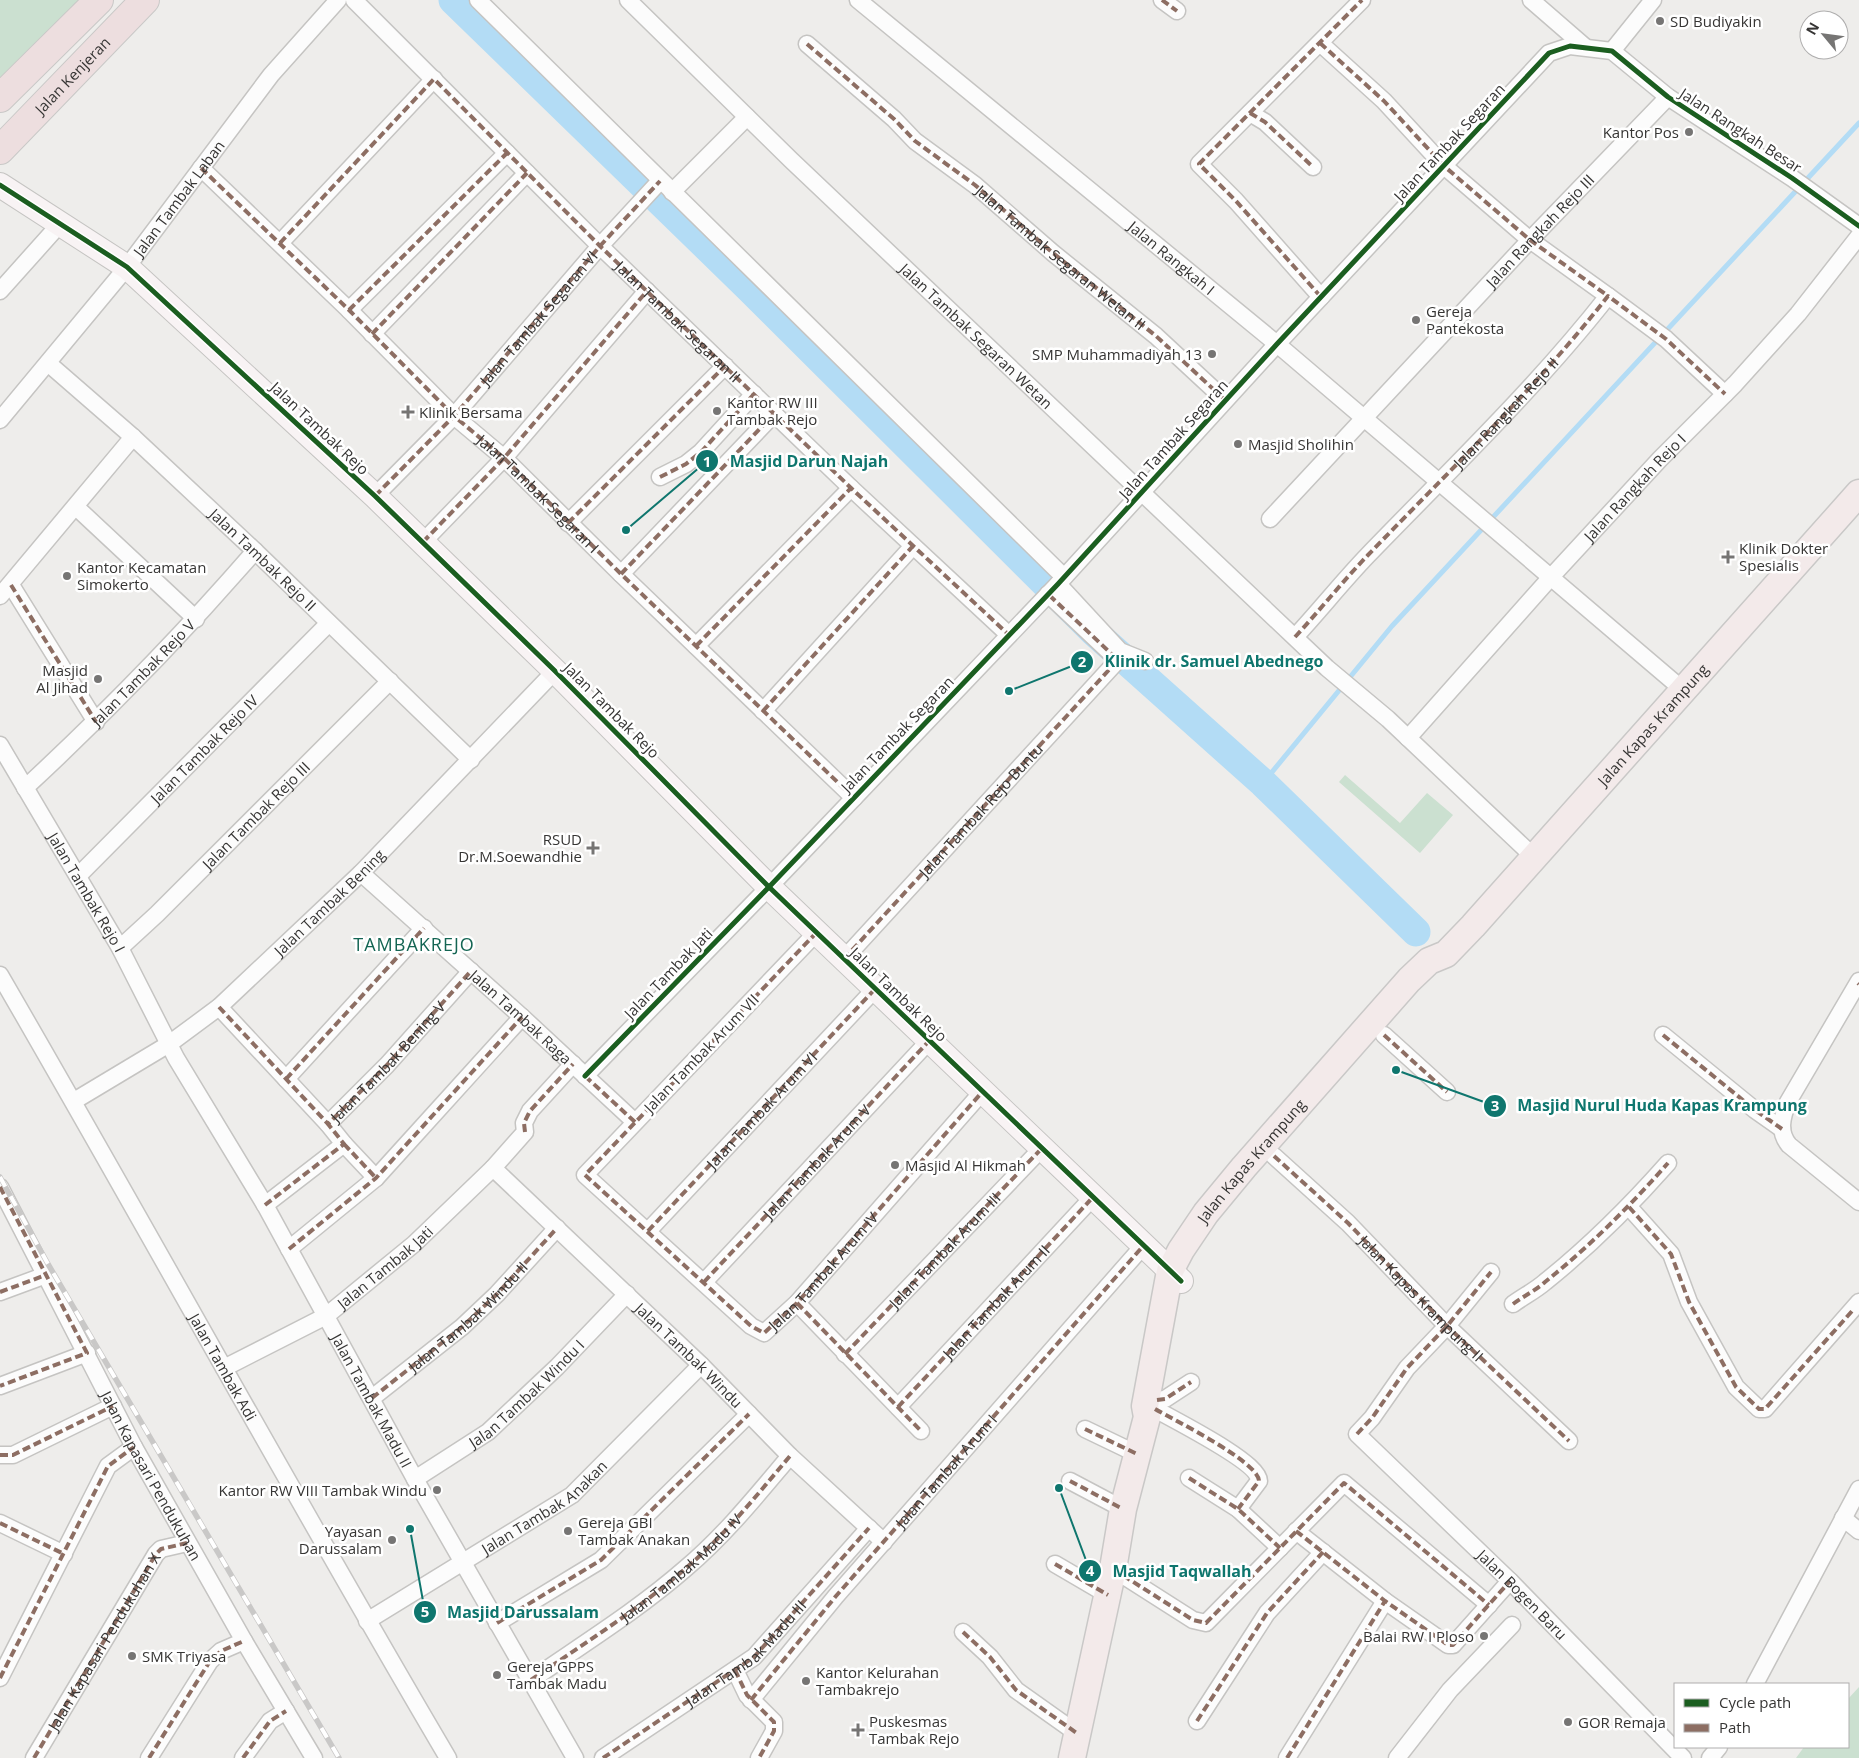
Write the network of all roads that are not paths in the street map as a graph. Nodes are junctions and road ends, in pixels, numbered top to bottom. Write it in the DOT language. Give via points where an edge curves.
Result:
graph roads {
  1 [pos="99,0"];
  2 [pos="146,0"];
  3 [pos="338,0"];
  4 [pos="354,0"];
  5 [pos="478,0"];
  6 [pos="628,0"];
  7 [pos="858,0"];
  8 [pos="1162,0"];
  9 [pos="1362,0"];
  10 [pos="1531,0"];
  11 [pos="1653,0"];
  12 [pos="1177,11"];
  13 [pos="1320,43"];
  14 [pos="807,44"];
  15 [pos="1584,46"];
  16 [pos="1612,51"];
  17 [pos="434,79"];
  18 [pos="1668,97"];
  19 [pos="0,98"];
  20 [pos="1250,113"];
  21 [pos="747,117"];
  22 [pos="0,150"];
  23 [pos="507,153"];
  24 [pos="1444,166"];
  25 [pos="1313,167"];
  26 [pos="201,168"];
  27 [pos="527,173"];
  28 [pos="0,185"];
  29 [pos="662,186"];
  30 [pos="59,225"];
  31 [pos="1859,226"];
  32 [pos="1859,236"];
  33 [pos="1530,240"];
  34 [pos="280,243"];
  35 [pos="600,246"];
  36 [pos="127,267"];
  37 [pos="0,291"];
  38 [pos="647,291"];
  39 [pos="1608,296"];
  40 [pos="1321,297"];
  41 [pos="349,310"];
  42 [pos="372,334"];
  43 [pos="1277,344"];
  44 [pos="49,364"];
  45 [pos="725,366"];
  46 [pos="754,394"];
  47 [pos="1725,394"];
  48 [pos="1225,400"];
  49 [pos="774,414"];
  50 [pos="454,416"];
  51 [pos="1363,418"];
  52 [pos="0,420"];
  53 [pos="133,437"];
  54 [pos="504,458"];
  55 [pos="660,478"];
  56 [pos="1439,482"];
  57 [pos="851,488"];
  58 [pos="1142,491"];
  59 [pos="1859,493"];
  60 [pos="375,496"];
  61 [pos="76,507"];
  62 [pos="1270,519"];
  63 [pos="568,523"];
  64 [pos="424,542"];
  65 [pos="913,546"];
  66 [pos="255,550"];
  67 [pos="620,574"];
  68 [pos="1551,577"];
  69 [pos="1057,585"];
  70 [pos="6,591"];
  71 [pos="196,619"];
  72 [pos="330,623"];
  73 [pos="1009,635"];
  74 [pos="1294,637"];
  75 [pos="696,646"];
  76 [pos="1145,661"];
  77 [pos="555,671"];
  78 [pos="390,681"];
  79 [pos="1682,689"];
  80 [pos="763,711"];
  81 [pos="96,722"];
  82 [pos="1408,738"];
  83 [pos="0,745"];
  84 [pos="471,760"];
  85 [pos="25,788"];
  86 [pos="854,798"];
  87 [pos="1534,857"];
  88 [pos="361,873"];
  89 [pos="78,876"];
  90 [pos="769,887"];
  91 [pos="424,928"];
  92 [pos="817,932"];
  93 [pos="120,948"];
  94 [pos="1446,954"];
  95 [pos="844,959"];
  96 [pos="471,971"];
  97 [pos="0,975"];
  98 [pos="1859,983"];
  99 [pos="875,989"];
  100 [pos="219,1007"];
  101 [pos="522,1017"];
  102 [pos="1384,1035"];
  103 [pos="1663,1035"];
  104 [pos="929,1041"];
  105 [pos="169,1044"];
  106 [pos="573,1064"];
  107 [pos="585,1076"];
  108 [pos="286,1079"];
  109 [pos="983,1091"];
  110 [pos="1447,1092"];
  111 [pos="74,1101"];
  112 [pos="635,1122"];
  113 [pos="328,1124"];
  114 [pos="1782,1129"];
  115 [pos="344,1144"];
  116 [pos="1043,1147"];
  117 [pos="1274,1156"];
  118 [pos="1668,1163"];
  119 [pos="493,1168"];
  120 [pos="585,1175"];
  121 [pos="376,1178"];
  122 [pos="0,1187"];
  123 [pos="1094,1196"];
  124 [pos="1859,1202"];
  125 [pos="265,1205"];
  126 [pos="1629,1207"];
  127 [pos="557,1228"];
  128 [pos="648,1231"];
  129 [pos="1144,1245"];
  130 [pos="289,1249"];
  131 [pos="1491,1272"];
  132 [pos="46,1275"];
  133 [pos="1175,1276"];
  134 [pos="704,1282"];
  135 [pos="0,1292"];
  136 [pos="627,1294"];
  137 [pos="797,1303"];
  138 [pos="1513,1304"];
  139 [pos="1857,1310"];
  140 [pos="326,1316"];
  141 [pos="1447,1326"];
  142 [pos="87,1353"];
  143 [pos="845,1354"];
  144 [pos="701,1365"];
  145 [pos="224,1368"];
  146 [pos="1191,1382"];
  147 [pos="0,1386"];
  148 [pos="372,1398"];
  149 [pos="113,1406"];
  150 [pos="898,1407"];
  151 [pos="1153,1409"];
  152 [pos="749,1414"];
  153 [pos="1085,1429"];
  154 [pos="921,1430"];
  155 [pos="1570,1441"];
  156 [pos="134,1447"];
  157 [pos="1137,1454"];
  158 [pos="0,1455"];
  159 [pos="790,1456"];
  160 [pos="1189,1478"];
  161 [pos="414,1479"];
  162 [pos="1070,1481"];
  163 [pos="1859,1490"];
  164 [pos="1124,1509"];
  165 [pos="1238,1509"];
  166 [pos="1843,1518"];
  167 [pos="0,1523"];
  168 [pos="869,1528"];
  169 [pos="1296,1531"];
  170 [pos="1859,1531"];
  171 [pos="884,1542"];
  172 [pos="187,1543"];
  173 [pos="1280,1548"];
  174 [pos="1323,1552"];
  175 [pos="64,1554"];
  176 [pos="462,1563"];
  177 [pos="1055,1564"];
  178 [pos="1114,1569"];
  179 [pos="1510,1581"];
  180 [pos="1108,1595"];
  181 [pos="1385,1601"];
  182 [pos="1489,1605"];
  183 [pos="367,1621"];
  184 [pos="497,1623"];
  185 [pos="1512,1625"];
  186 [pos="963,1632"];
  187 [pos="244,1641"];
  188 [pos="735,1670"];
  189 [pos="0,1678"];
  190 [pos="531,1680"];
  191 [pos="1756,1683"];
  192 [pos="751,1700"];
  193 [pos="286,1711"];
  194 [pos="1197,1721"];
  195 [pos="1075,1746"];
  196 [pos="34,1758"];
  197 [pos="150,1758"];
  198 [pos="243,1758"];
  199 [pos="314,1758"];
  200 [pos="448,1758"];
  201 [pos="575,1758"];
  202 [pos="603,1758"];
  203 [pos="759,1758"];
  204 [pos="1287,1758"];
  205 [pos="1397,1758"];
  206 [pos="1683,1758"];
  1 -- 19 [label="highway"];
  2 -- 22 [label="highway, Jalan Kenjeran"];
  3 -- 26 [label="street, Jalan Tambak Laban" via="271,76"];
  4 -- 17 [label="street, Jalan Tambak Segaran II"];
  5 -- 29 [label="street"];
  6 -- 21 [label="street, Jalan Tambak Segaran Wetan"];
  7 -- 43 [label="street, Jalan Rangkah I"];
  8 -- 12 [label="street"];
  9 -- 13 [label="street"];
  10 -- 15 [label="street"];
  11 -- 16 [label="street"];
  13 -- 20 [label="street"];
  13 -- 24 [label="street" via="1384,101"];
  14 -- 48 [label="street, Jalan Tambak Segaran Wetan II" via="915,140 975,185 1156,336"];
  15 -- 16 [label="street, Jalan Tambak Segaran"];
  15 -- 24 [label="street, Jalan Tambak Segaran" via="1561,48 1541,60"];
  16 -- 18 [label="street, Jalan Rangkah Besar"];
  17 -- 23 [label="street, Jalan Tambak Segaran II"];
  17 -- 34 [label="street"];
  18 -- 31 [label="street, Jalan Rangkah Besar"];
  18 -- 33 [label="street, Jalan Rangkah Rejo III"];
  20 -- 25 [label="street" via="1265,122"];
  20 -- 40 [label="street" via="1199,164 1242,207"];
  21 -- 29 [label="street, Jalan Tambak Segaran VI"];
  21 -- 58 [label="street, Jalan Tambak Segaran Wetan"];
  23 -- 27 [label="street, Jalan Tambak Segaran II"];
  23 -- 41 [label="street"];
  24 -- 33 [label="street"];
  24 -- 40 [label="street, Jalan Tambak Segaran"];
  26 -- 34 [label="street, Jalan Tambak Segaran I"];
  26 -- 36 [label="street, Jalan Tambak Laban"];
  27 -- 35 [label="street, Jalan Tambak Segaran II"];
  27 -- 42 [label="street"];
  28 -- 30 [label="street, Jalan Tambak Rejo"];
  29 -- 35 [label="street, Jalan Tambak Segaran VI" via="638,203"];
  29 -- 69 [label="street"];
  30 -- 36 [label="street, Jalan Tambak Rejo"];
  30 -- 37 [label="street"];
  32 -- 47 [label="street, Jalan Rangkah Rejo I" via="1798,314"];
  33 -- 39 [label="street"];
  33 -- 51 [label="street, Jalan Rangkah Rejo III"];
  34 -- 41 [label="street, Jalan Tambak Segaran I"];
  35 -- 38 [label="street, Jalan Tambak Segaran II"];
  35 -- 50 [label="street, Jalan Tambak Segaran VI"];
  36 -- 44 [label="street, Jalan Tambak Laban"];
  36 -- 60 [label="street, Jalan Tambak Rejo"];
  38 -- 45 [label="street, Jalan Tambak Segaran II"];
  38 -- 54 [label="street"];
  39 -- 47 [label="street" via="1660,334"];
  39 -- 56 [label="street, Jalan Rangkah Rejo II" via="1574,340"];
  40 -- 43 [label="street, Jalan Tambak Segaran"];
  41 -- 42 [label="street, Jalan Tambak Segaran I"];
  42 -- 50 [label="street, Jalan Tambak Segaran I"];
  43 -- 48 [label="street, Jalan Tambak Segaran"];
  43 -- 51 [label="street, Jalan Rangkah I"];
  44 -- 52 [label="street, Jalan Tambak Laban"];
  44 -- 53 [label="street, Jalan Tambak Rejo II"];
  45 -- 46 [label="street, Jalan Tambak Segaran II"];
  45 -- 63 [label="street"];
  46 -- 49 [label="street, Jalan Tambak Segaran II"];
  46 -- 55 [label="street" via="701,452"];
  47 -- 68 [label="street, Jalan Rangkah Rejo I"];
  48 -- 58 [label="street, Jalan Tambak Segaran"];
  49 -- 57 [label="street, Jalan Tambak Segaran II"];
  49 -- 67 [label="street"];
  50 -- 54 [label="street, Jalan Tambak Segaran I"];
  50 -- 60 [label="street, Jalan Tambak Segaran VI"];
  51 -- 56 [label="street, Jalan Rangkah I"];
  51 -- 62 [label="street, Jalan Rangkah Rejo III"];
  53 -- 61 [label="street"];
  53 -- 66 [label="street, Jalan Tambak Rejo II"];
  54 -- 63 [label="street, Jalan Tambak Segaran I"];
  54 -- 64 [label="street"];
  56 -- 68 [label="street, Jalan Rangkah I"];
  56 -- 74 [label="street, Jalan Rangkah Rejo II"];
  57 -- 65 [label="street, Jalan Tambak Segaran II"];
  57 -- 75 [label="street"];
  58 -- 69 [label="street, Jalan Tambak Segaran"];
  58 -- 74 [label="street, Jalan Tambak Segaran Wetan"];
  59 -- 79 [label="main road, Jalan Kapas Krampung"];
  60 -- 64 [label="street, Jalan Tambak Rejo"];
  61 -- 70 [label="street"];
  61 -- 71 [label="street"];
  63 -- 67 [label="street, Jalan Tambak Segaran I"];
  64 -- 77 [label="street, Jalan Tambak Rejo"];
  65 -- 73 [label="street, Jalan Tambak Segaran II"];
  65 -- 80 [label="street"];
  66 -- 71 [label="street, Jalan Tambak Rejo V"];
  66 -- 72 [label="street, Jalan Tambak Rejo II"];
  67 -- 75 [label="street, Jalan Tambak Segaran I"];
  68 -- 79 [label="street"];
  68 -- 82 [label="street, Jalan Rangkah Rejo I"];
  69 -- 73 [label="street, Jalan Tambak Segaran"];
  69 -- 76 [label="street" via="1120,651"];
  69 -- 95 [label="street, Jalan Tambak Rejo Buntu" via="1088,631 1118,660"];
  70 -- 81 [label="street"];
  71 -- 81 [label="street, Jalan Tambak Rejo V"];
  72 -- 78 [label="street, Jalan Tambak Rejo II"];
  72 -- 89 [label="street, Jalan Tambak Rejo IV"];
  73 -- 86 [label="street, Jalan Tambak Segaran"];
  74 -- 82 [label="street, Jalan Tambak Segaran Wetan"];
  75 -- 80 [label="street, Jalan Tambak Segaran I"];
  77 -- 84 [label="street, Jalan Tambak Bening"];
  77 -- 90 [label="street, Jalan Tambak Rejo"];
  78 -- 84 [label="street, Jalan Tambak Rejo II"];
  78 -- 93 [label="street, Jalan Tambak Rejo III"];
  79 -- 87 [label="main road, Jalan Kapas Krampung"];
  80 -- 86 [label="street, Jalan Tambak Segaran I"];
  81 -- 85 [label="street, Jalan Tambak Rejo V"];
  82 -- 87 [label="street"];
  83 -- 85 [label="street, Jalan Tambak Rejo I"];
  84 -- 88 [label="street, Jalan Tambak Bening"];
  85 -- 89 [label="street, Jalan Tambak Rejo I"];
  86 -- 90 [label="street, Jalan Tambak Segaran"];
  87 -- 94 [label="main road, Jalan Kapas Krampung"];
  88 -- 91 [label="street, Jalan Tambak Raga"];
  88 -- 100 [label="street, Jalan Tambak Bening"];
  89 -- 93 [label="street, Jalan Tambak Rejo I"];
  90 -- 92 [label="street, Jalan Tambak Rejo"];
  90 -- 107 [label="street, Jalan Tambak Jati"];
  91 -- 96 [label="street, Jalan Tambak Raga"];
  91 -- 108 [label="street"];
  92 -- 95 [label="street, Jalan Tambak Rejo"];
  92 -- 112 [label="street, Jalan Tambak Arum VII"];
  93 -- 105 [label="street, Jalan Tambak Rejo I"];
  94 -- 102 [label="main road, Jalan Kapas Krampung" via="1441,972"];
  94 -- 133 [label="main road, Jalan Kapas Krampung" via="1429,961 1410,980 1244,1167 1197,1226"];
  95 -- 99 [label="street, Jalan Tambak Rejo"];
  96 -- 101 [label="street, Jalan Tambak Raga"];
  96 -- 113 [label="street, Jalan Tambak Bening V" via="387,1065"];
  97 -- 111 [label="street, Jalan Tambak Adi"];
  98 -- 114 [label="street" via="1788,1102"];
  99 -- 104 [label="street, Jalan Tambak Rejo"];
  99 -- 128 [label="street, Jalan Tambak Arum VI"];
  100 -- 105 [label="street, Jalan Tambak Bening"];
  100 -- 108 [label="street"];
  101 -- 106 [label="street, Jalan Tambak Raga"];
  101 -- 121 [label="street"];
  102 -- 110 [label="street"];
  102 -- 117 [label="main road, Jalan Kapas Krampung"];
  103 -- 114 [label="street"];
  104 -- 109 [label="street, Jalan Tambak Rejo"];
  104 -- 134 [label="street, Jalan Tambak Arum V"];
  105 -- 111 [label="street, Jalan Tambak Bening"];
  105 -- 125 [label="street, Jalan Tambak Madu II"];
  106 -- 107 [label="street, Jalan Tambak Raga"];
  106 -- 119 [label="street, Jalan Tambak Jati" via="530,1111 524,1132"];
  107 -- 112 [label="street, Jalan Tambak Raga"];
  108 -- 113 [label="street"];
  109 -- 116 [label="street, Jalan Tambak Rejo"];
  109 -- 137 [label="street, Jalan Tambak Arum IV"];
  111 -- 145 [label="street, Jalan Tambak Adi"];
  112 -- 120 [label="street, Jalan Tambak Arum VII"];
  113 -- 115 [label="street, Jalan Tambak Bening V"];
  114 -- 124 [label="street" via="1789,1145"];
  115 -- 121 [label="street"];
  115 -- 125 [label="street, Jalan Tambak Bening V"];
  116 -- 123 [label="street, Jalan Tambak Rejo"];
  116 -- 143 [label="street, Jalan Tambak Arum III"];
  117 -- 133 [label="main road, Jalan Kapas Krampung"];
  117 -- 141 [label="street, Jalan Kapas Krampung II" via="1348,1223"];
  118 -- 126 [label="street"];
  119 -- 127 [label="street, Jalan Tambak Windu"];
  119 -- 140 [label="street, Jalan Tambak Jati" via="414,1244"];
  120 -- 128 [label="street, Jalan Tambak Arum IV"];
  121 -- 130 [label="street"];
  122 -- 132 [label="street, Jalan Kapasari Pendukuhan"];
  123 -- 129 [label="street, Jalan Tambak Rejo"];
  123 -- 150 [label="street, Jalan Tambak Arum II"];
  125 -- 130 [label="street, Jalan Tambak Madu II"];
  126 -- 138 [label="street" via="1543,1284"];
  126 -- 139 [label="street" via="1671,1254 1689,1302 1736,1387 1761,1410"];
  127 -- 136 [label="street, Jalan Tambak Windu"];
  127 -- 148 [label="street, Jalan Tambak Windu II" via="462,1327"];
  128 -- 134 [label="street, Jalan Tambak Arum IV"];
  129 -- 133 [label="street, Jalan Tambak Rejo"];
  129 -- 171 [label="street, Jalan Tambak Arum I"];
  130 -- 140 [label="street, Jalan Tambak Madu II"];
  131 -- 141 [label="street"];
  132 -- 135 [label="street"];
  132 -- 142 [label="street, Jalan Kapasari Pendukuhan"];
  133 -- 151 [label="main road, Jalan Kapas Krampung"];
  134 -- 137 [label="street, Jalan Tambak Arum IV" via="762,1333"];
  136 -- 144 [label="street, Jalan Tambak Windu"];
  136 -- 161 [label="street, Jalan Tambak Windu I" via="488,1432"];
  137 -- 143 [label="street"];
  140 -- 145 [label="street, Jalan Tambak Jati"];
  140 -- 148 [label="street, Jalan Tambak Madu II"];
  141 -- 155 [label="street, Jalan Kapas Krampung II"];
  141 -- 179 [label="street, Jalan Bogen Baru" via="1407,1368 1358,1434"];
  142 -- 147 [label="street"];
  142 -- 149 [label="street, Jalan Kapasari Pendukuhan"];
  143 -- 150 [label="street"];
  144 -- 152 [label="street, Jalan Tambak Windu"];
  144 -- 176 [label="street, Jalan Tambak Anakan" via="572,1495"];
  145 -- 183 [label="street, Jalan Tambak Adi"];
  146 -- 151 [label="street"];
  148 -- 161 [label="street, Jalan Tambak Madu II"];
  149 -- 156 [label="street, Jalan Kapasari Pendukuhan"];
  149 -- 158 [label="street" via="13,1455"];
  150 -- 154 [label="street"];
  151 -- 157 [label="main road, Jalan Kapas Krampung"];
  151 -- 165 [label="street" via="1215,1442 1256,1472 1259,1481"];
  152 -- 159 [label="street, Jalan Tambak Windu"];
  152 -- 184 [label="street" via="601,1560"];
  153 -- 157 [label="street"];
  156 -- 172 [label="street, Jalan Kapasari Pendukuhan"];
  156 -- 175 [label="street" via="108,1466"];
  157 -- 164 [label="main road, Jalan Kapas Krampung"];
  159 -- 168 [label="street, Jalan Tambak Windu"];
  159 -- 190 [label="street, Jalan Tambak Madu IV" via="722,1534 687,1567 657,1592"];
  160 -- 165 [label="street"];
  161 -- 176 [label="street, Jalan Tambak Madu II"];
  162 -- 164 [label="street"];
  163 -- 166 [label="street"];
  164 -- 178 [label="main road, Jalan Kapas Krampung"];
  165 -- 173 [label="street"];
  166 -- 170 [label="street"];
  166 -- 191 [label="street"];
  167 -- 175 [label="street"];
  168 -- 171 [label="street, Jalan Tambak Windu"];
  168 -- 188 [label="street, Jalan Tambak Madu III" via="758,1654"];
  169 -- 173 [label="street"];
  169 -- 174 [label="street"];
  169 -- 182 [label="street" via="1344,1483"];
  171 -- 192 [label="street, Jalan Tambak Arum I"];
  172 -- 187 [label="street, Jalan Kapasari Pendukuhan"];
  172 -- 196 [label="street, Jalan Kapasari Pendukuhan X" via="161,1549 156,1554"];
  173 -- 178 [label="street" via="1203,1624"];
  174 -- 181 [label="street"];
  174 -- 194 [label="street" via="1267,1613"];
  175 -- 189 [label="street"];
  176 -- 183 [label="street, Jalan Tambak Anakan"];
  176 -- 184 [label="street, Jalan Tambak Madu II"];
  177 -- 180 [label="street"];
  178 -- 180 [label="main road, Jalan Kapas Krampung"];
  179 -- 182 [label="street"];
  179 -- 206 [label="street, Jalan Bogen Baru"];
  180 -- 195 [label="main road, Jalan Kapas Krampung"];
  181 -- 182 [label="street" via="1450,1645"];
  181 -- 204 [label="street"];
  183 -- 200 [label="street, Jalan Tambak Adi"];
  184 -- 190 [label="street, Jalan Tambak Madu II"];
  185 -- 205 [label="street" via="1450,1690"];
  186 -- 195 [label="street" via="990,1657 1016,1690"];
  187 -- 193 [label="street, Jalan Kapasari Pendukuhan"];
  187 -- 197 [label="street" via="221,1650 210,1660"];
  188 -- 192 [label="street"];
  188 -- 202 [label="street, Jalan Tambak Madu III"];
  190 -- 201 [label="street, Jalan Tambak Madu II"];
  192 -- 203 [label="street" via="774,1722 774,1731"];
  193 -- 198 [label="street" via="267,1724"];
  193 -- 199 [label="street, Jalan Kapasari Pendukuhan"];
}
